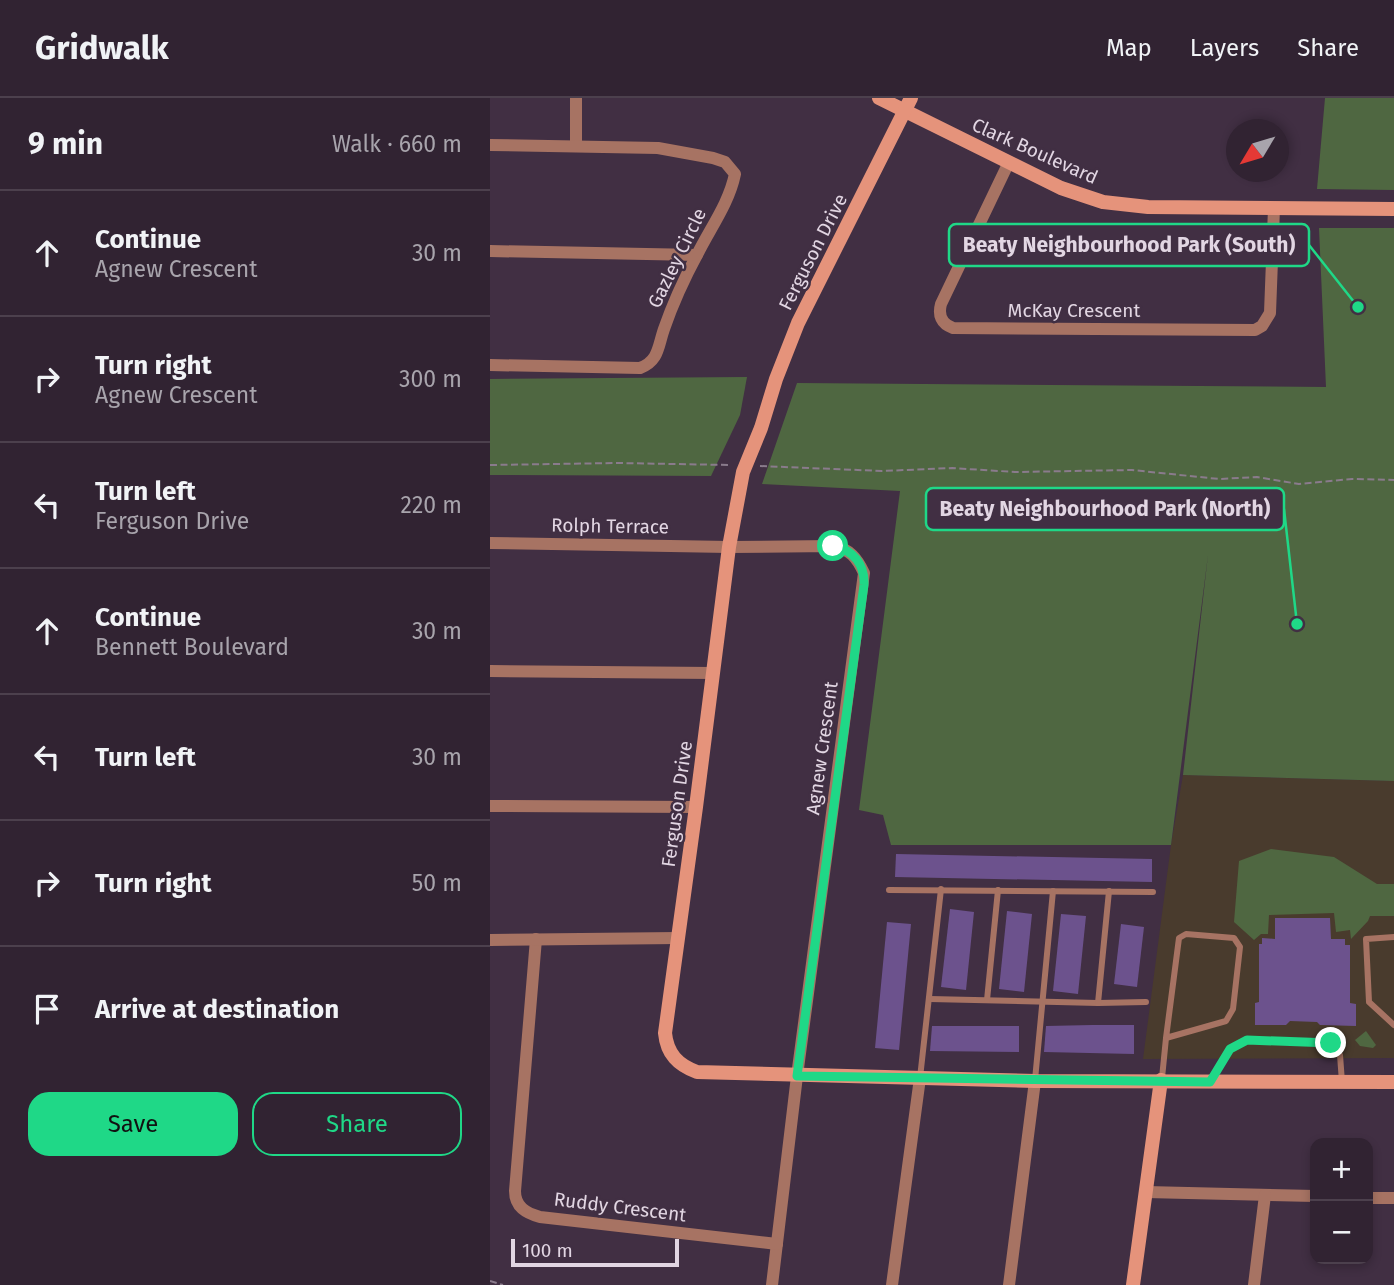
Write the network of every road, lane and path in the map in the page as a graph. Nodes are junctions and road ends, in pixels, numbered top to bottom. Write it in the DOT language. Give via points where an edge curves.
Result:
graph roads {
  1 [pos="576,98"];
  2 [pos="879,98"];
  3 [pos="908,104"];
  4 [pos="490,145"];
  5 [pos="576,146"];
  6 [pos="1009,162"];
  7 [pos="1274,208"];
  8 [pos="1394,209"];
  9 [pos="490,251"];
  10 [pos="696,255"];
  11 [pos="490,365"];
  12 [pos="490,465"];
  13 [pos="746,465"];
  14 [pos="1394,480"];
  15 [pos="490,544"];
  16 [pos="729,548"];
  17 [pos="490,671"];
  18 [pos="713,673"];
  19 [pos="490,806"];
  20 [pos="696,807"];
  21 [pos="942,889"];
  22 [pos="889,890"];
  23 [pos="998,890"];
  24 [pos="1053,891"];
  25 [pos="1109,891"];
  26 [pos="1153,892"];
  27 [pos="1394,937"];
  28 [pos="678,938"];
  29 [pos="536,939"];
  30 [pos="490,940"];
  31 [pos="929,999"];
  32 [pos="987,1000"];
  33 [pos="1043,1002"];
  34 [pos="1146,1002"];
  35 [pos="1098,1003"];
  36 [pos="1394,1025"];
  37 [pos="1166,1038"];
  38 [pos="797,1076"];
  39 [pos="920,1078"];
  40 [pos="1161,1080"];
  41 [pos="1035,1081"];
  42 [pos="1210,1082"];
  43 [pos="1342,1082"];
  44 [pos="1394,1082"];
  45 [pos="1146,1192"];
  46 [pos="1265,1195"];
  47 [pos="1310,1196"];
  48 [pos="1373,1198"];
  49 [pos="1394,1198"];
  50 [pos="777,1244"];
  51 [pos="490,1281"];
  52 [pos="503,1285"];
  53 [pos="772,1285"];
  54 [pos="892,1285"];
  55 [pos="1009,1285"];
  56 [pos="1132,1285"];
  57 [pos="1254,1285"];
  1 -- 5 [label="street"];
  2 -- 3 [label="street, Clark Boulevard"];
  3 -- 6 [label="street, Clark Boulevard"];
  3 -- 13 [label="street, Ferguson Drive" via="798,324"];
  4 -- 5 [label="street, Gazley Circle"];
  5 -- 10 [label="street, Gazley Circle" via="658,148 725,162 735,174 732,191"];
  6 -- 7 [label="street, Clark Boulevard" via="1061,188 1103,202"];
  6 -- 7 [label="street, McKay Crescent" via="941,304 942,320 953,328 1255,330 1270,313"];
  7 -- 8 [label="street, Clark Boulevard"];
  9 -- 10 [label="street"];
  10 -- 11 [label="street, Gazley Circle" via="658,352 648,365"];
  12 -- 13 [label="path"];
  13 -- 14 [label="path" via="882,471 1132,470 1299,484"];
  13 -- 16 [label="street, Ferguson Drive"];
  15 -- 16 [label="street, Rolph Terrace"];
  16 -- 18 [label="street, Ferguson Drive"];
  16 -- 38 [label="street, Agnew Crescent" via="843,548 853,554 864,573"];
  17 -- 18 [label="street"];
  18 -- 20 [label="street, Ferguson Drive"];
  19 -- 20 [label="street"];
  20 -- 28 [label="street, Ferguson Drive"];
  21 -- 22 [label="lane"];
  21 -- 23 [label="lane"];
  21 -- 31 [label="lane"];
  23 -- 24 [label="lane"];
  23 -- 32 [label="lane"];
  24 -- 25 [label="lane"];
  24 -- 33 [label="lane"];
  25 -- 26 [label="lane"];
  25 -- 35 [label="lane"];
  27 -- 36 [label="lane" via="1366,939 1369,1002"];
  28 -- 29 [label="street"];
  28 -- 38 [label="street, Ferguson Drive" via="665,1033 672,1056 697,1072"];
  29 -- 30 [label="street"];
  29 -- 50 [label="street, Ruddy Crescent" via="515,1191 522,1209 540,1217"];
  31 -- 32 [label="lane"];
  31 -- 39 [label="lane"];
  32 -- 33 [label="lane"];
  33 -- 35 [label="lane"];
  33 -- 41 [label="lane"];
  34 -- 35 [label="lane"];
  37 -- 37 [label="lane" via="1179,938 1186,934 1234,938 1240,947 1233,1009 1226,1021"];
  37 -- 40 [label="lane"];
  38 -- 39 [label="street, Ferguson Drive"];
  38 -- 50 [label="street, Agnew Crescent"];
  39 -- 41 [label="street, Ferguson Drive"];
  39 -- 54 [label="street"];
  40 -- 41 [label="street, Ferguson Drive"];
  40 -- 42 [label="street, Ferguson Drive"];
  40 -- 45 [label="street"];
  41 -- 55 [label="street"];
  42 -- 43 [label="street, Ferguson Drive"];
  42 -- 43 [label="lane" via="1230,1049 1247,1040 1331,1043 1340,1055"];
  43 -- 44 [label="street, Ferguson Drive"];
  45 -- 46 [label="street"];
  45 -- 56 [label="street"];
  46 -- 47 [label="street"];
  46 -- 57 [label="street"];
  48 -- 49 [label="street"];
  50 -- 53 [label="street, Agnew Crescent"];
  51 -- 52 [label="path"];
}
